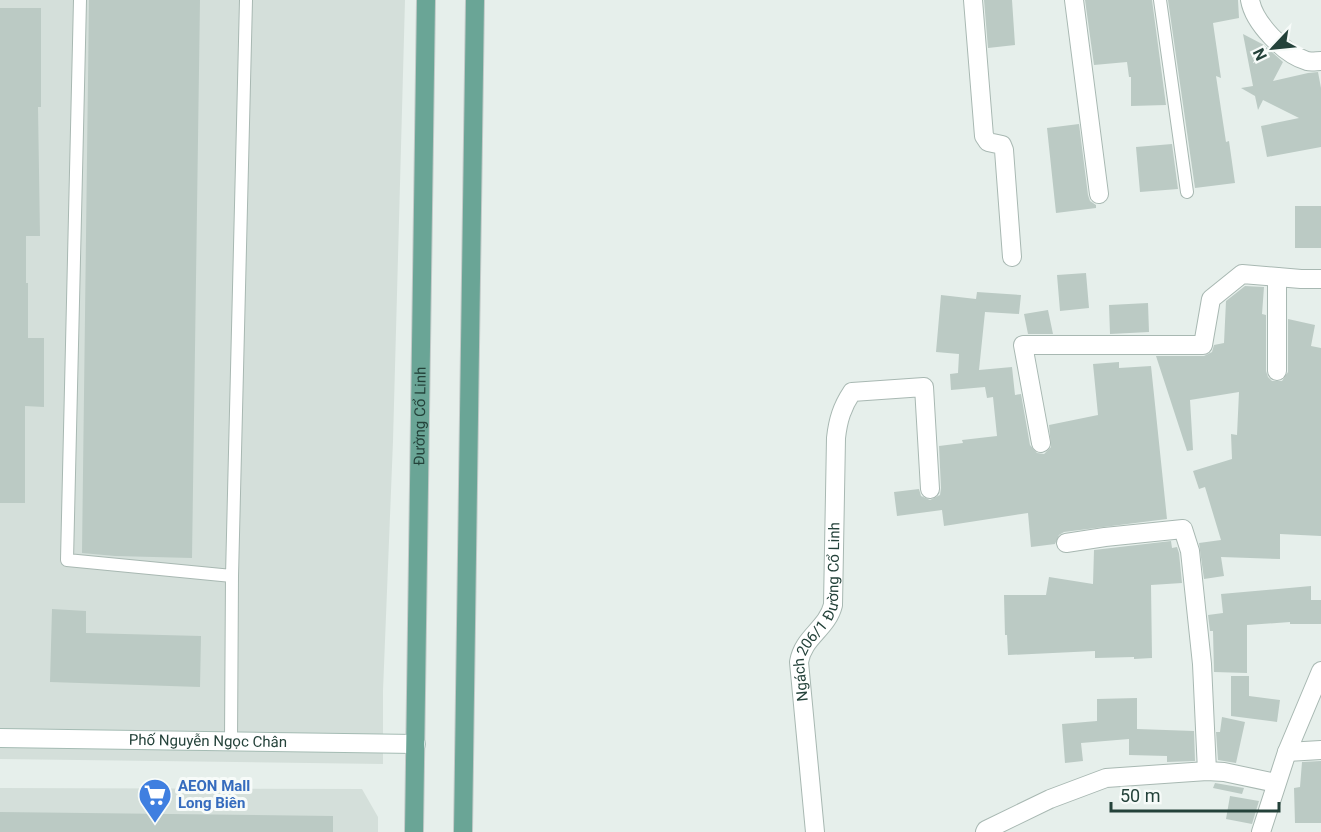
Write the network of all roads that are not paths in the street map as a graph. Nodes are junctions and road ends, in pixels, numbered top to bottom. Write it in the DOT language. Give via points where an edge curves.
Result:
graph roads {
  1 [pos="80,0"];
  2 [pos="246,0"];
  3 [pos="426,0"];
  4 [pos="475,0"];
  5 [pos="973,0"];
  6 [pos="1074,0"];
  7 [pos="1161,0"];
  8 [pos="1250,0"];
  9 [pos="1321,61"];
  10 [pos="1187,192"];
  11 [pos="1099,195"];
  12 [pos="1012,257"];
  13 [pos="1277,277"];
  14 [pos="1321,279"];
  15 [pos="1277,371"];
  16 [pos="1041,443"];
  17 [pos="930,489"];
  18 [pos="1066,543"];
  19 [pos="232,576"];
  20 [pos="1321,671"];
  21 [pos="0,738"];
  22 [pos="231,741"];
  23 [pos="416,744"];
  24 [pos="1321,750"];
  25 [pos="1287,752"];
  26 [pos="1207,771"];
  27 [pos="1276,783"];
  28 [pos="987,831"];
  29 [pos="414,832"];
  30 [pos="463,832"];
  31 [pos="815,832"];
  32 [pos="1261,832"];
  1 -- 19 [label="lane" via="67,560"];
  2 -- 19 [label="lane"];
  3 -- 23 [label="main road, Đường Cổ Linh"];
  4 -- 30 [label="main road"];
  5 -- 12 [label="street" via="984,136 1004,150"];
  6 -- 11 [label="street"];
  7 -- 10 [label="lane"];
  8 -- 9 [label="street" via="1252,11 1275,42 1307,61"];
  13 -- 14 [label="street"];
  13 -- 15 [label="street"];
  13 -- 16 [label="street" via="1242,274 1211,299 1203,345 1023,345"];
  17 -- 31 [label="street, Ngách 206/1 Đường Cổ Linh" via="924,387 852,392 844,404 836,438 833,605 830,616 800,652 799,662"];
  18 -- 26 [label="street" via="1184,529 1190,551 1202,664"];
  19 -- 22 [label="lane"];
  20 -- 25 [label="street"];
  21 -- 22 [label="street, Phố Nguyễn Ngọc Chân"];
  22 -- 23 [label="street, Phố Nguyễn Ngọc Chân"];
  23 -- 29 [label="main road, Đường Cổ Linh"];
  24 -- 25 [label="street"];
  25 -- 27 [label="street"];
  26 -- 27 [label="street"];
  26 -- 28 [label="street" via="1106,778 1050,799"];
  27 -- 32 [label="street"];
}
